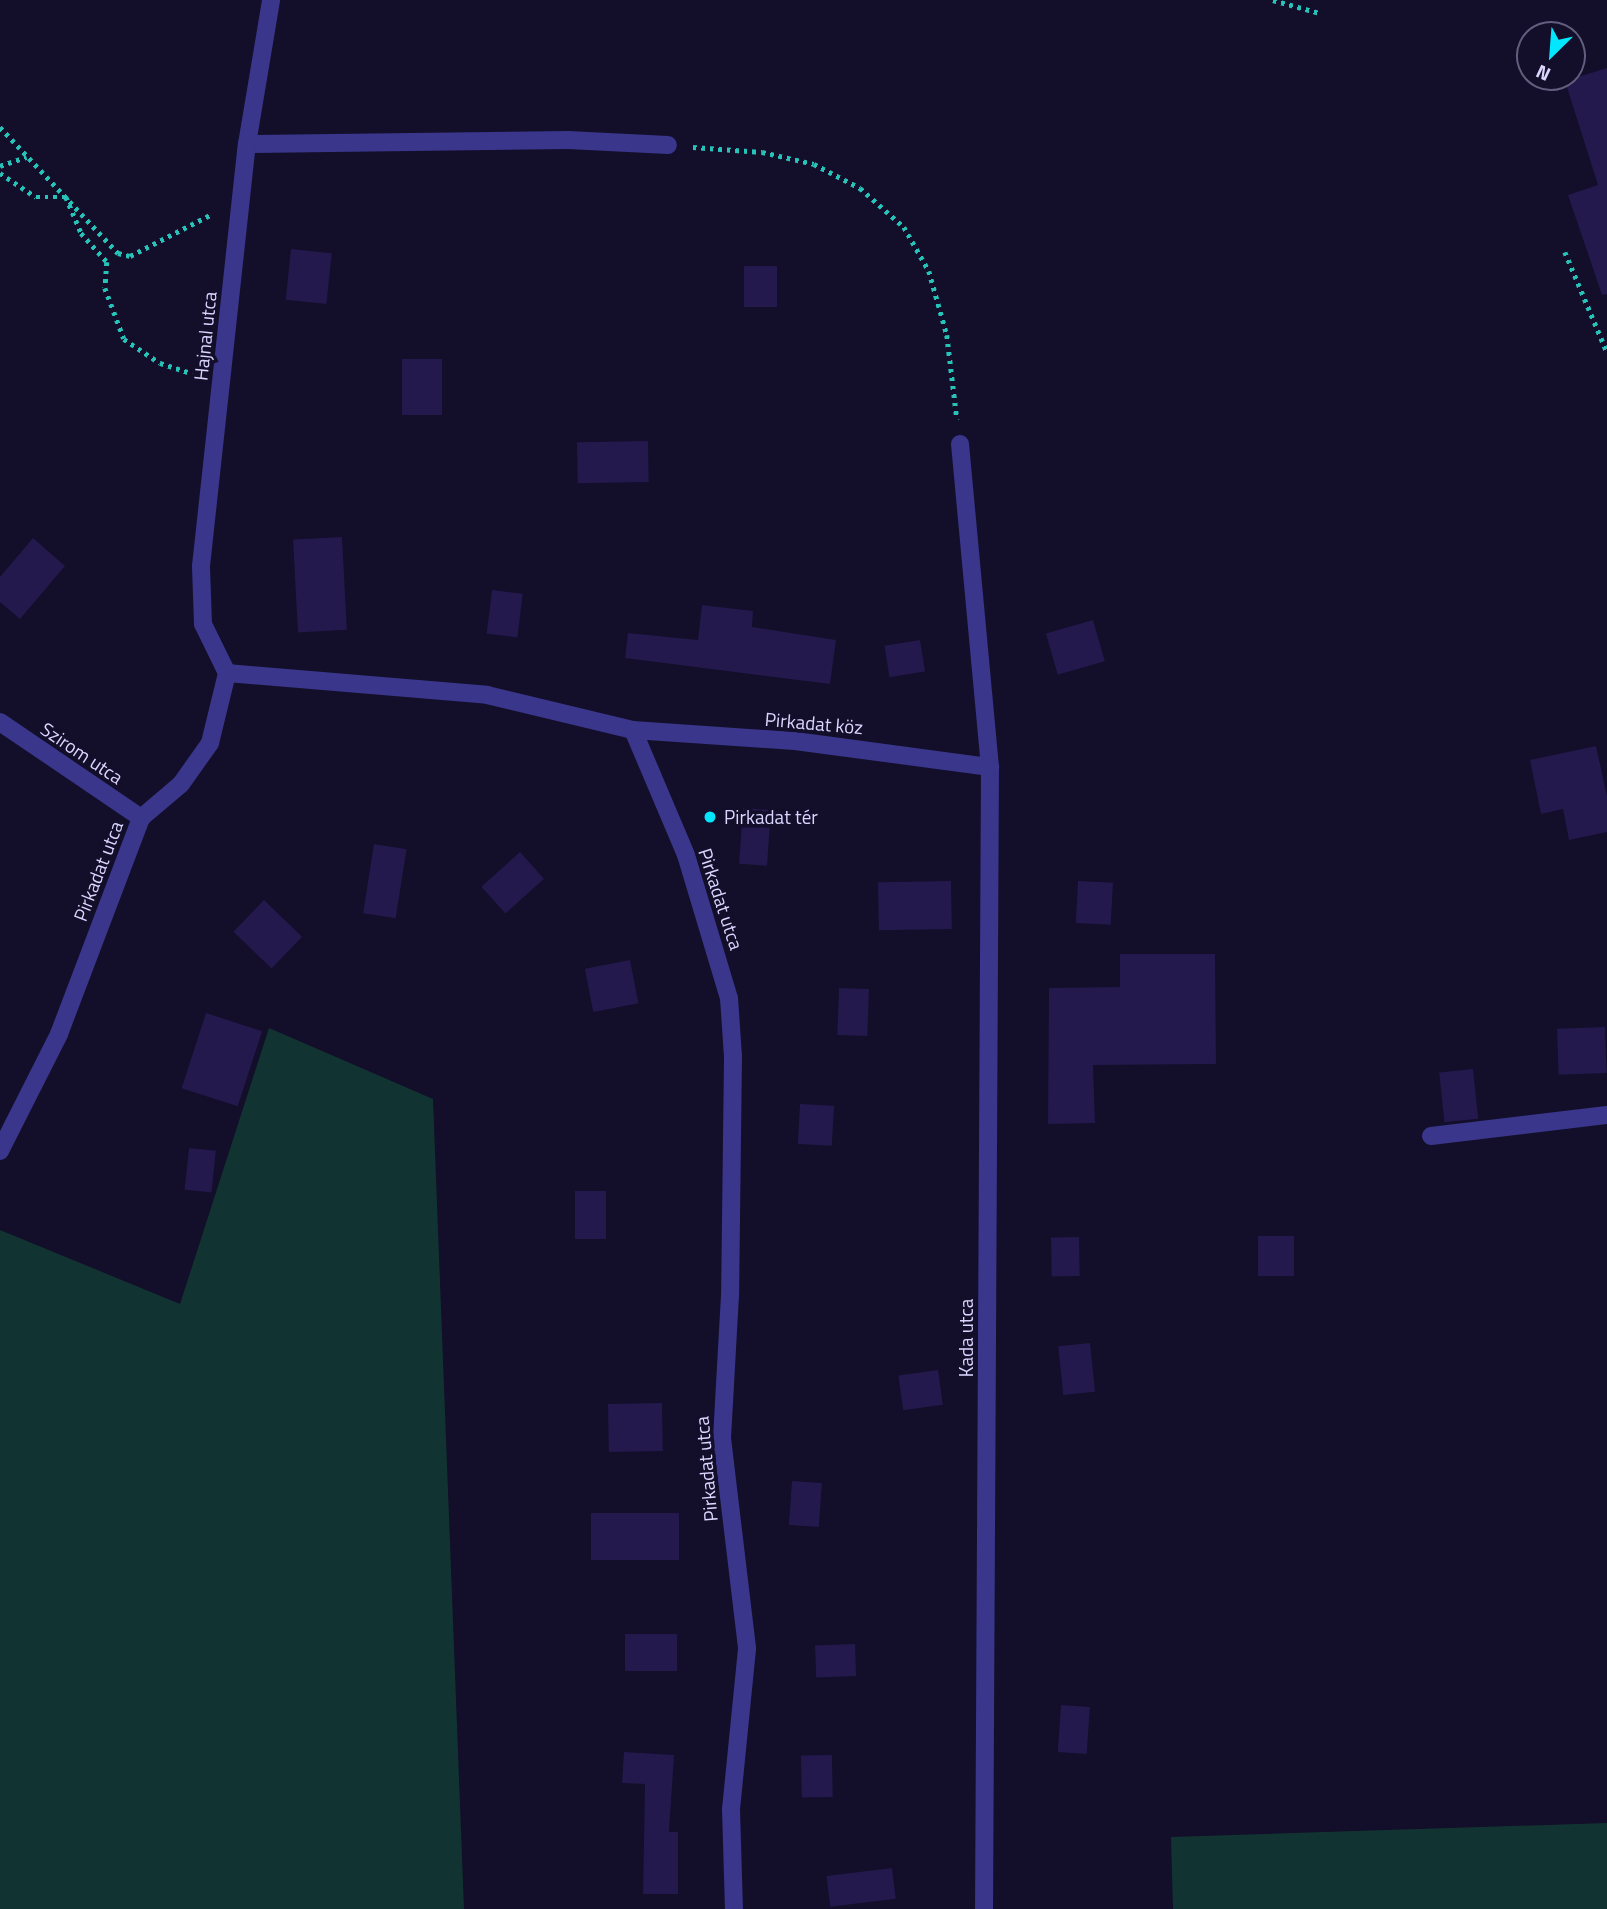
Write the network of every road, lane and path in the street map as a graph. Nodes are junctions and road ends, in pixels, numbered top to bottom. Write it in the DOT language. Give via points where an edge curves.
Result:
graph roads {
  1 [pos="271,0"];
  2 [pos="1273,0"];
  3 [pos="1320,13"];
  4 [pos="0,127"];
  5 [pos="247,144"];
  6 [pos="668,145"];
  7 [pos="26,158"];
  8 [pos="0,166"];
  9 [pos="0,173"];
  10 [pos="66,198"];
  11 [pos="241,199"];
  12 [pos="1565,251"];
  13 [pos="1607,352"];
  14 [pos="221,379"];
  15 [pos="960,444"];
  16 [pos="227,673"];
  17 [pos="0,722"];
  18 [pos="633,730"];
  19 [pos="990,767"];
  20 [pos="141,818"];
  21 [pos="1607,1115"];
  22 [pos="1431,1136"];
  23 [pos="0,1151"];
  24 [pos="734,1909"];
  25 [pos="984,1909"];
  1 -- 5 [label="street, Hajnal utca"];
  2 -- 3 [label="path"];
  4 -- 7 [label="path"];
  5 -- 6 [label="street" via="568,140"];
  5 -- 11 [label="street, Hajnal utca"];
  6 -- 15 [label="path" via="762,152 814,164 860,188 904,227 929,271 947,335"];
  7 -- 8 [label="path"];
  7 -- 10 [label="path"];
  9 -- 10 [label="path" via="36,197"];
  10 -- 11 [label="path" via="118,253 130,256"];
  10 -- 14 [label="path" via="81,233 107,261 106,288 124,340 160,363"];
  11 -- 14 [label="street, Hajnal utca"];
  12 -- 13 [label="path"];
  14 -- 16 [label="street, Hajnal utca" via="201,566 203,624"];
  15 -- 19 [label="street, Kada utca"];
  16 -- 18 [label="street" via="487,695"];
  16 -- 20 [label="street, Pirkadat utca" via="210,743 181,784"];
  17 -- 20 [label="street, Szirom utca"];
  18 -- 19 [label="street, Pirkadat köz" via="795,741"];
  18 -- 24 [label="street, Pirkadat utca" via="686,855 729,998 730,1295 722,1438 747,1649 731,1808"];
  19 -- 25 [label="street, Kada utca"];
  20 -- 23 [label="street, Pirkadat utca" via="58,1034"];
  21 -- 22 [label="street"];
}
